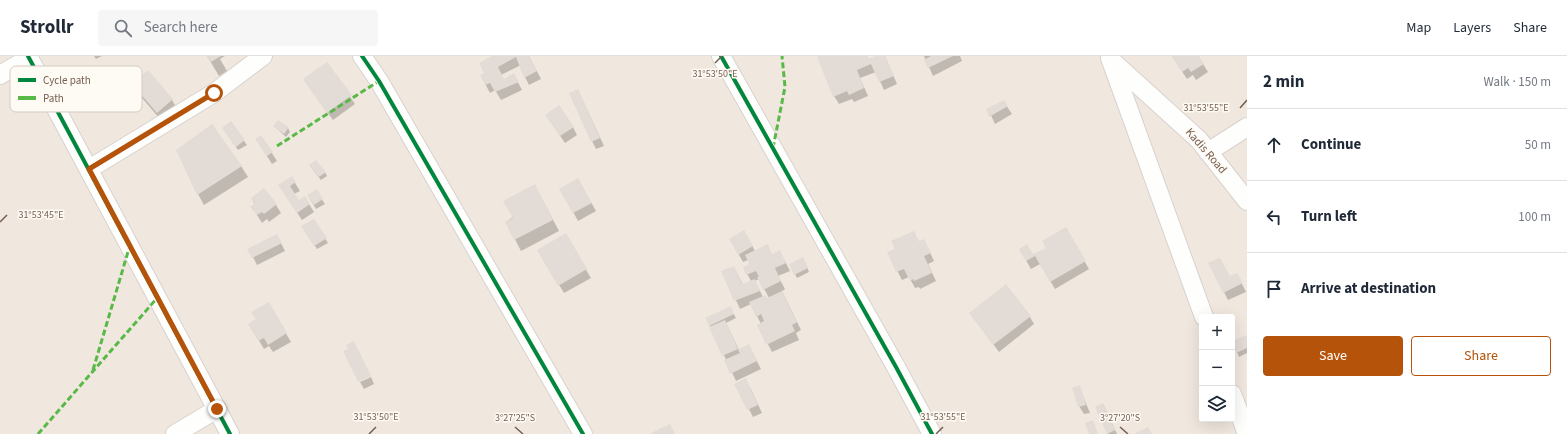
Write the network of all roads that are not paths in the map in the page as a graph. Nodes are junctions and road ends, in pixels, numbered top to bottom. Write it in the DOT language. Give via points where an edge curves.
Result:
graph roads {
  1 [pos="263,56"];
  2 [pos="362,56"];
  3 [pos="721,56"];
  4 [pos="28,57"];
  5 [pos="1109,57"];
  6 [pos="14,66"];
  7 [pos="33,66"];
  8 [pos="10,69"];
  9 [pos="0,75"];
  10 [pos="58,112"];
  11 [pos="1247,128"];
  12 [pos="1208,152"];
  13 [pos="89,169"];
  14 [pos="1247,201"];
  15 [pos="1203,314"];
  16 [pos="1235,402"];
  17 [pos="217,409"];
  18 [pos="175,434"];
  19 [pos="230,434"];
  20 [pos="582,434"];
  21 [pos="932,434"];
  22 [pos="1247,434"];
  1 -- 13 [label="street" via="214,93"];
  2 -- 20 [label="street" via="379,81"];
  3 -- 21 [label="street"];
  4 -- 6 [label="street"];
  4 -- 7 [label="street"];
  5 -- 12 [label="street, Kadis Road" via="1199,140"];
  5 -- 15 [label="street"];
  8 -- 9 [label="street"];
  10 -- 13 [label="street"];
  11 -- 12 [label="street"];
  12 -- 14 [label="street, Kadis Road"];
  13 -- 17 [label="street"];
  16 -- 22 [label="street"];
  17 -- 18 [label="street"];
  17 -- 19 [label="street"];
}
